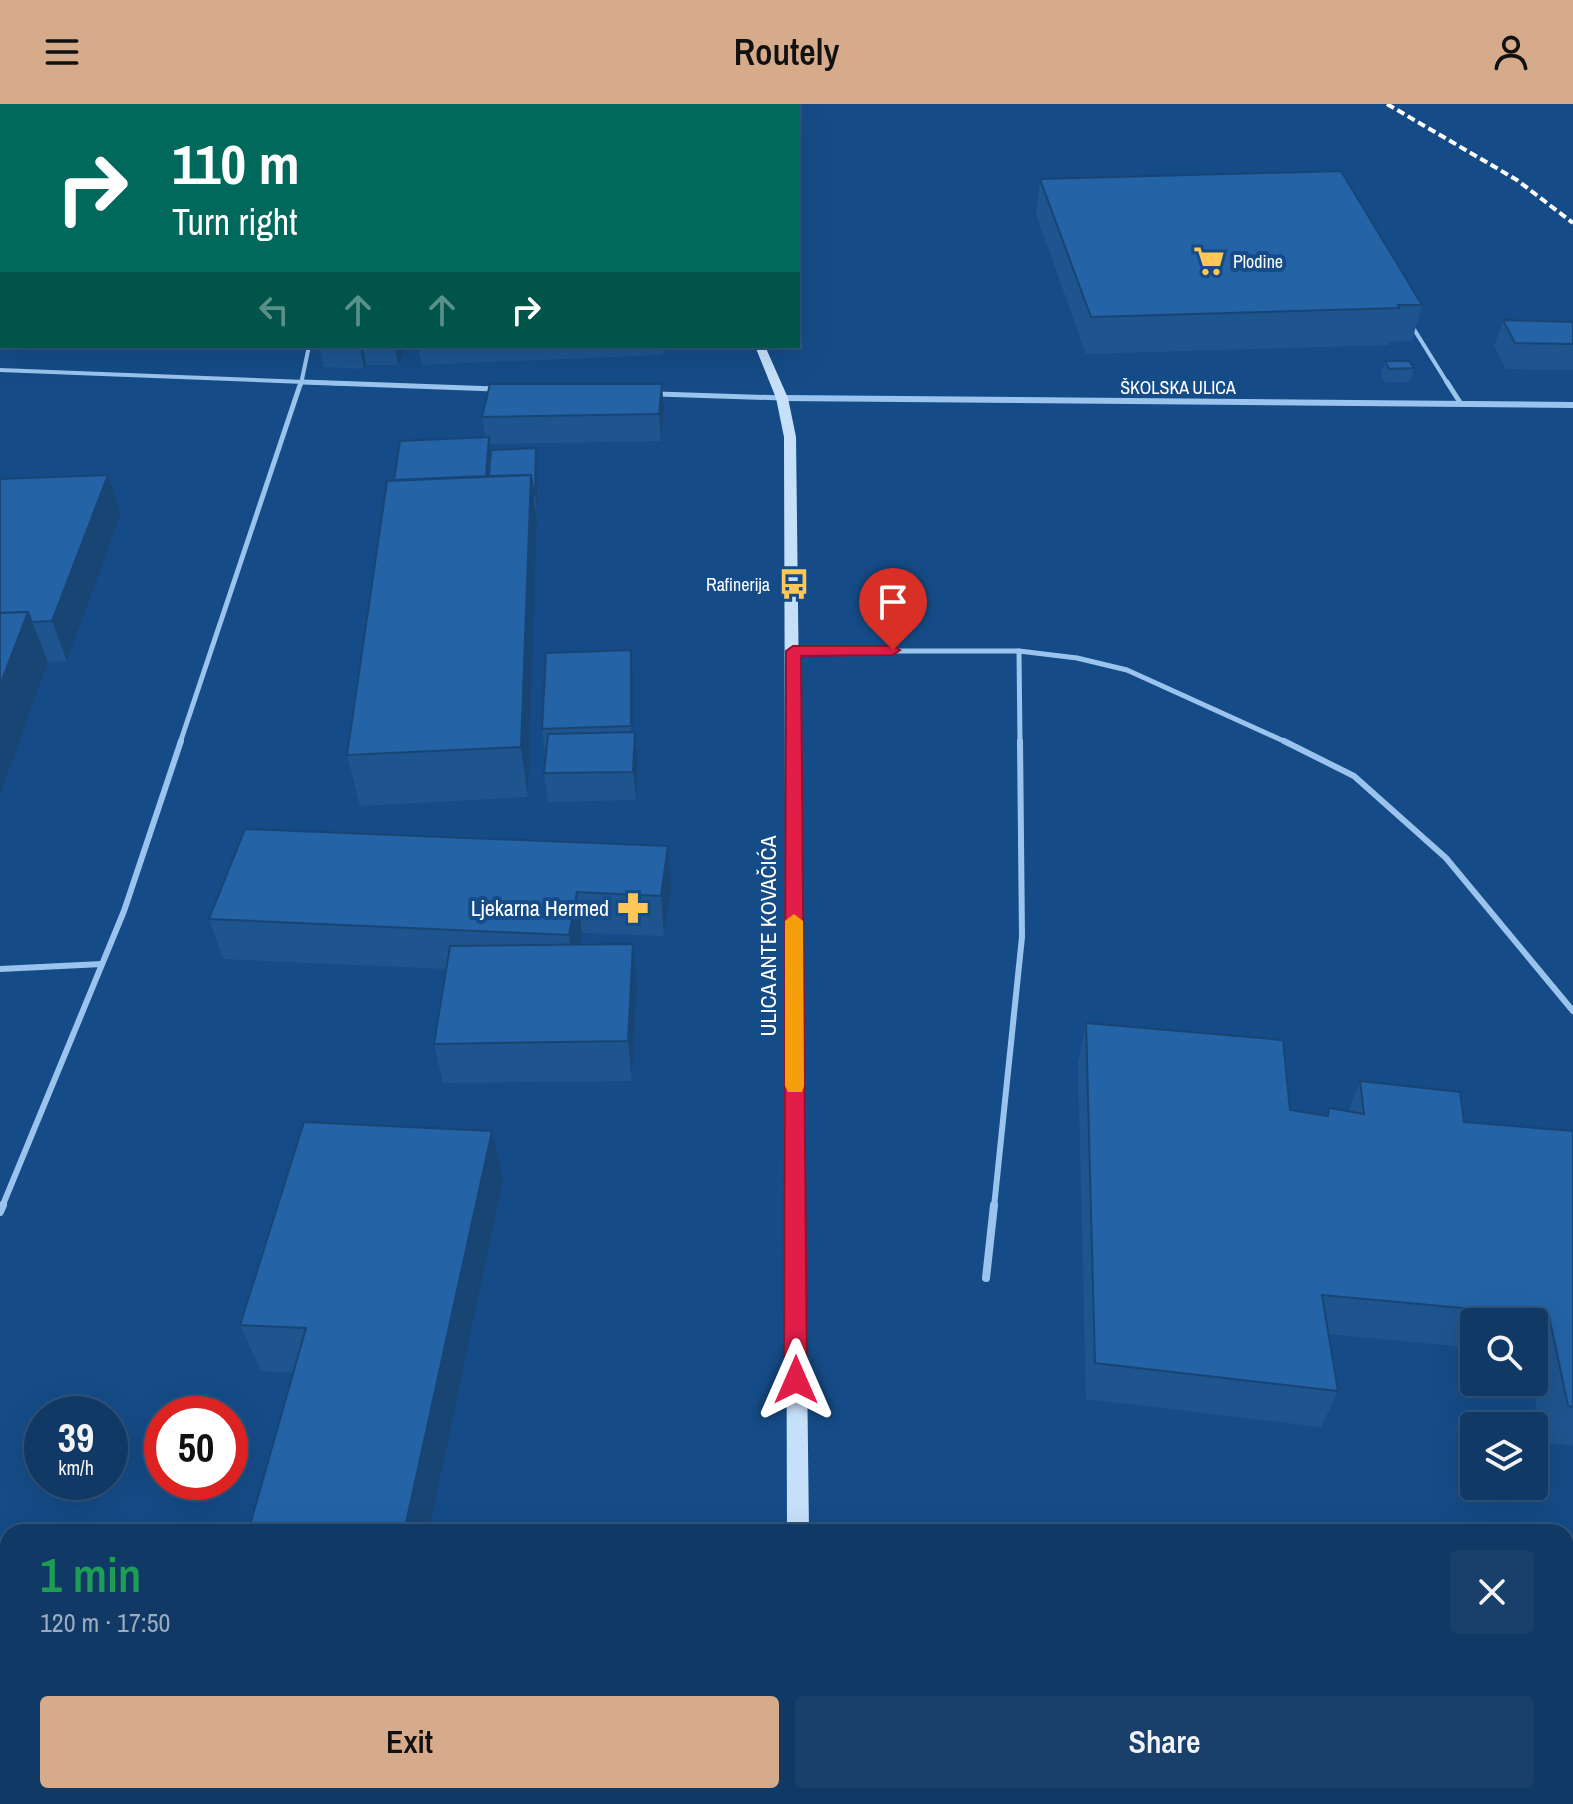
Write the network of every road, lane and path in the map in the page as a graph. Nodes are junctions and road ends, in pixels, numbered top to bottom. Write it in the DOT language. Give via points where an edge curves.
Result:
graph roads {
  1 [pos="1411,324"];
  2 [pos="309,348"];
  3 [pos="761,348"];
  4 [pos="0,370"];
  5 [pos="301,383"];
  6 [pos="507,389"];
  7 [pos="649,394"];
  8 [pos="782,398"];
  9 [pos="1461,404"];
  10 [pos="1573,405"];
  11 [pos="793,651"];
  12 [pos="1019,651"];
  13 [pos="102,964"];
  14 [pos="0,969"];
  15 [pos="1573,1011"];
  16 [pos="0,1212"];
  17 [pos="986,1278"];
  18 [pos="798,1524"];
  1 -- 9 [label="lane"];
  2 -- 5 [label="lane"];
  3 -- 8 [label="main road, ULICA ANTE KOVAČIĆA"];
  4 -- 5 [label="lane"];
  5 -- 6 [label="lane"];
  5 -- 13 [label="lane"];
  7 -- 8 [label="lane"];
  8 -- 9 [label="street, ŠKOLSKA ULICA"];
  8 -- 11 [label="main road, ULICA ANTE KOVAČIĆA" via="790,437"];
  9 -- 10 [label="street, ŠKOLSKA ULICA"];
  11 -- 12 [label="lane"];
  11 -- 18 [label="main road, ULICA ANTE KOVAČIĆA"];
  12 -- 15 [label="lane" via="1127,670 1354,776 1446,858"];
  12 -- 17 [label="lane" via="1022,937"];
  13 -- 14 [label="lane"];
  13 -- 16 [label="lane"];
}
